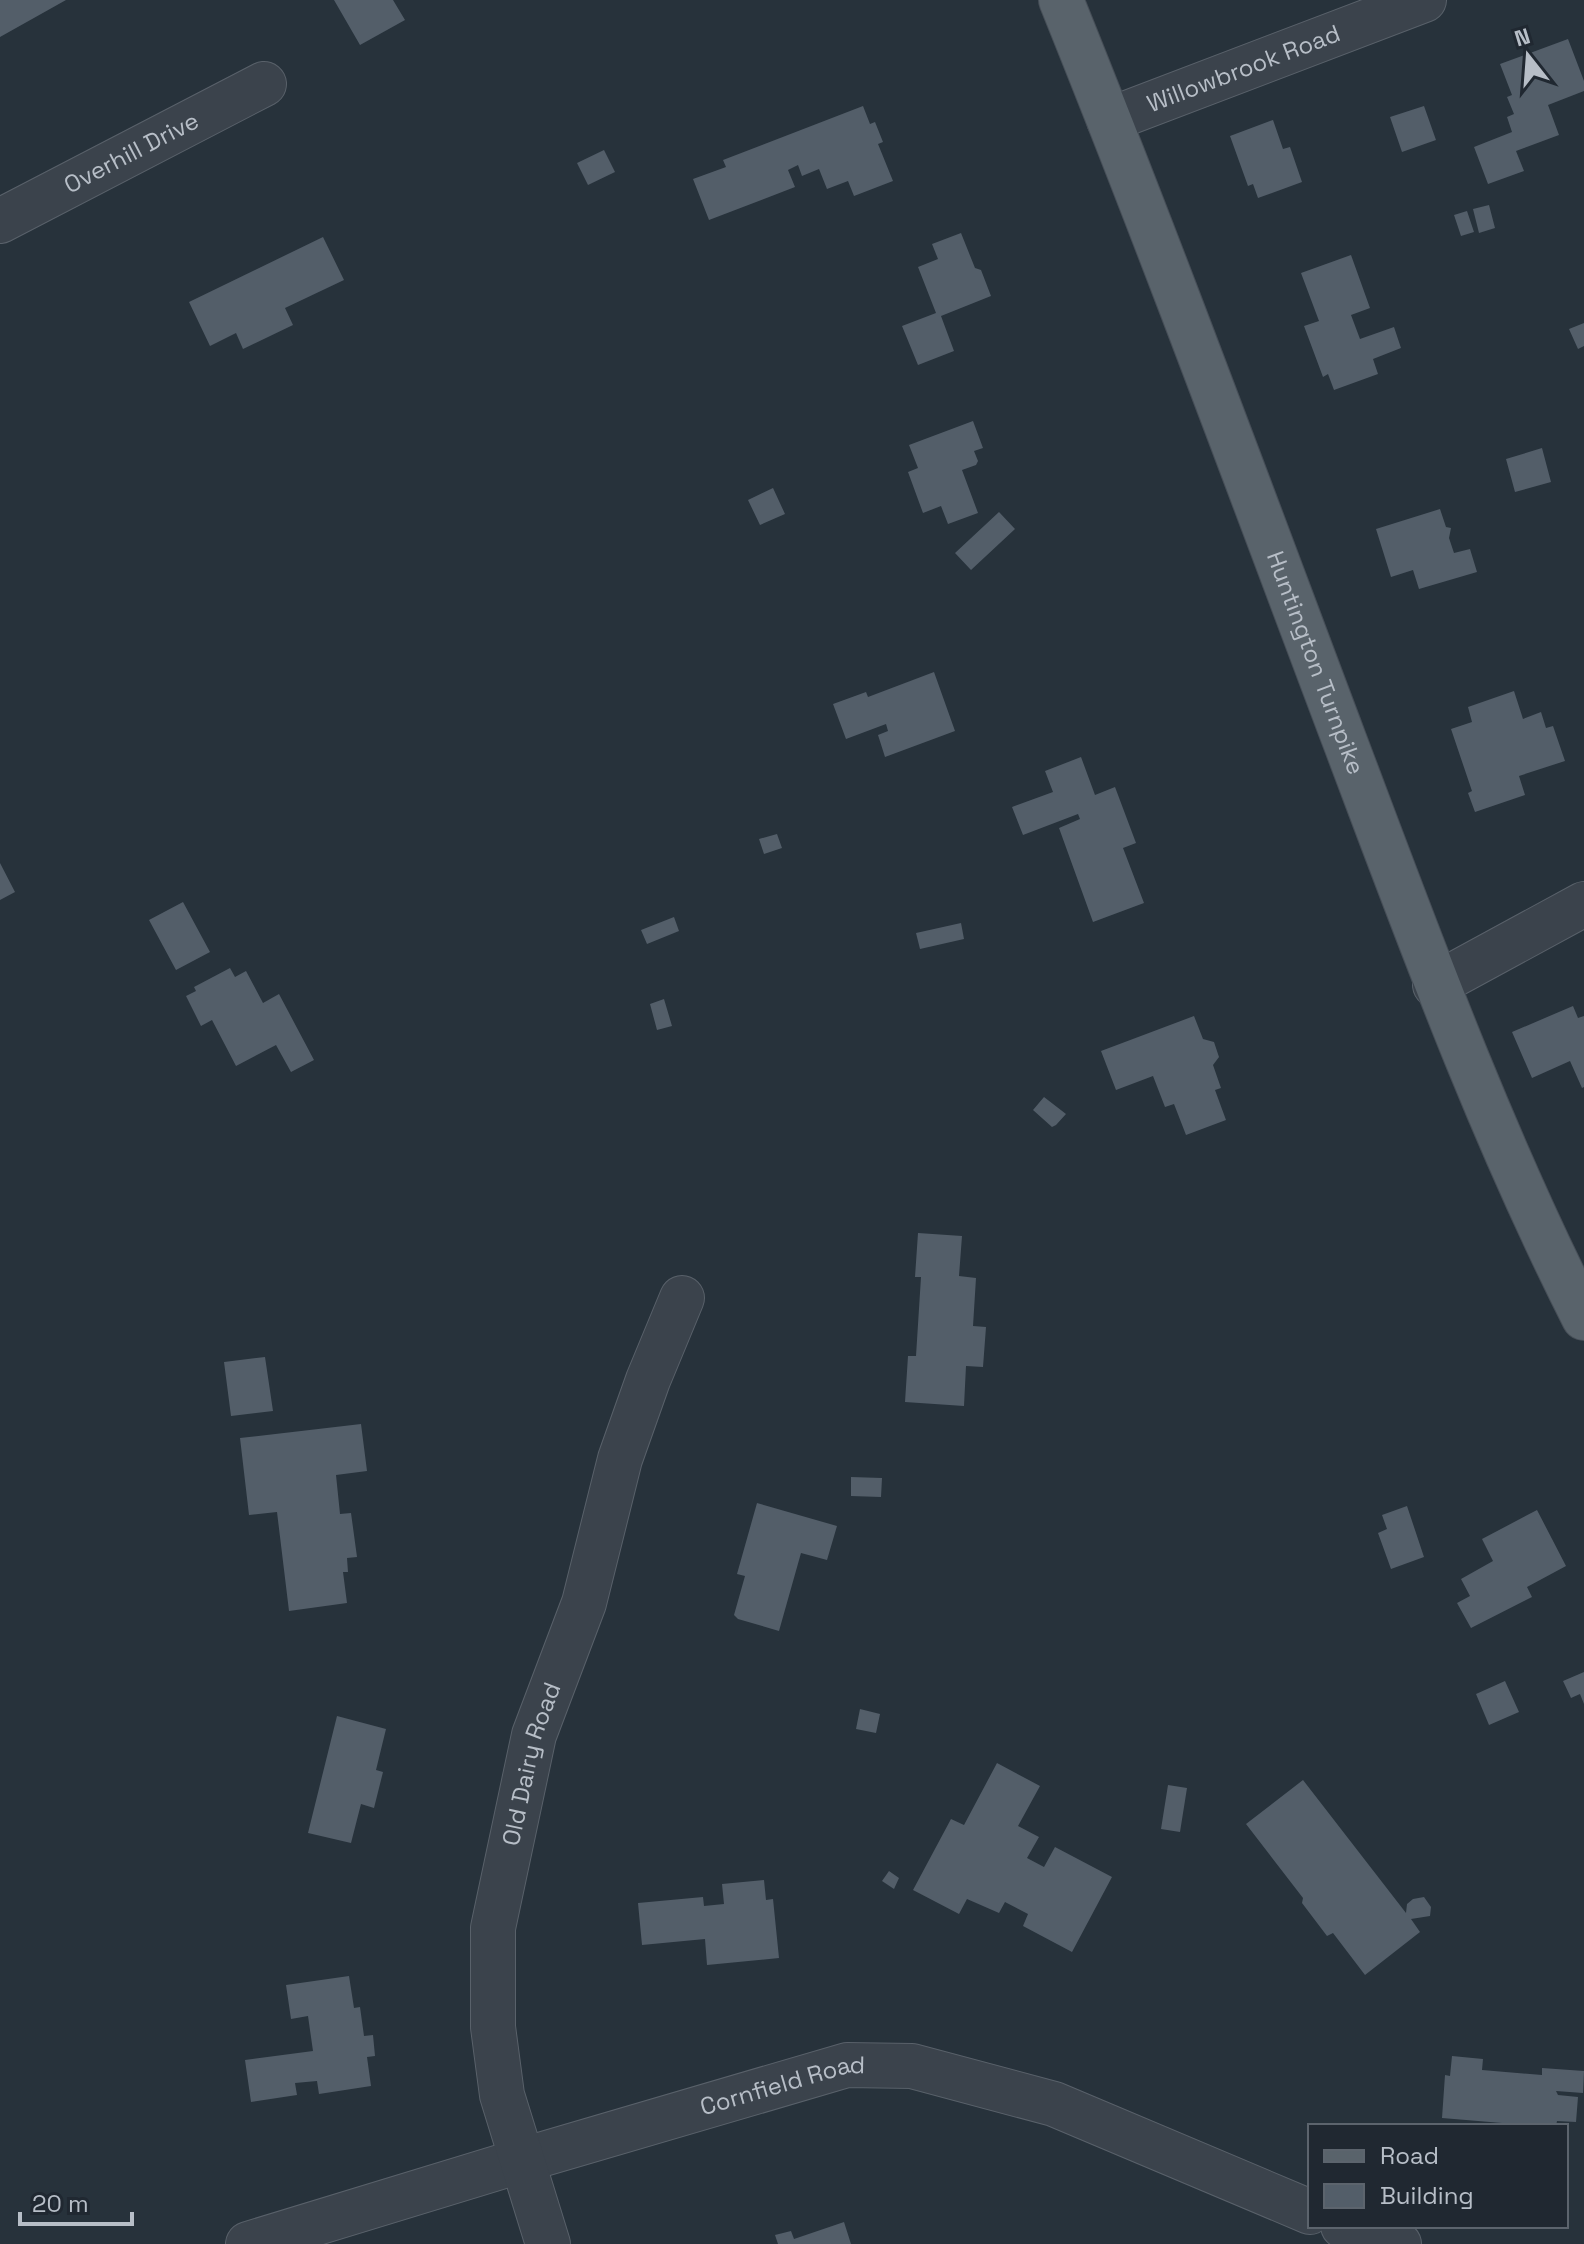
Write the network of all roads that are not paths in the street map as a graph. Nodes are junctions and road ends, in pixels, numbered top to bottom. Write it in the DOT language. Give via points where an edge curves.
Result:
graph roads {
  1 [pos="1061,0"];
  2 [pos="1424,0"];
  3 [pos="264,84"];
  4 [pos="1109,120"];
  5 [pos="0,221"];
  6 [pos="1584,904"];
  7 [pos="1435,985"];
  8 [pos="682,1298"];
  9 [pos="1584,1318"];
  10 [pos="523,2160"];
  11 [pos="1308,2211"];
  12 [pos="1348,2228"];
  13 [pos="248,2244"];
  14 [pos="548,2244"];
  15 [pos="1399,2244"];
  1 -- 4 [label="main road, Huntington Turnpike"];
  2 -- 4 [label="street, Willowbrook Road"];
  3 -- 5 [label="street, Overhill Drive"];
  4 -- 7 [label="main road, Huntington Turnpike"];
  6 -- 7 [label="street"];
  7 -- 9 [label="main road, Huntington Turnpike" via="1510,1163"];
  8 -- 10 [label="street, Old Dairy Road" via="620,1459 584,1603 534,1735 493,1928 493,2027 502,2095"];
  10 -- 11 [label="street, Cornfield Road" via="847,2065 912,2066 1054,2104"];
  10 -- 13 [label="street, Cornfield Road"];
  10 -- 14 [label="street, Old Dairy Road"];
  12 -- 15 [label="street"];
}
